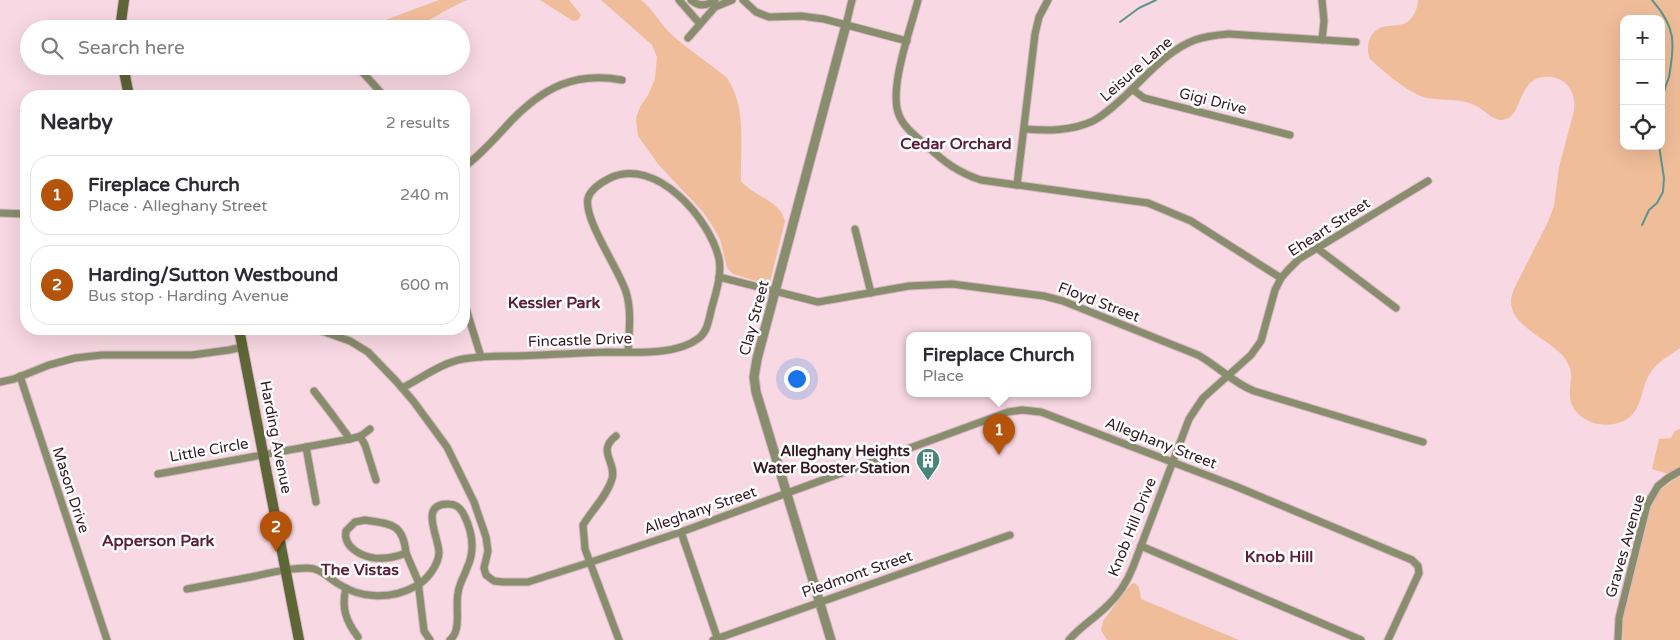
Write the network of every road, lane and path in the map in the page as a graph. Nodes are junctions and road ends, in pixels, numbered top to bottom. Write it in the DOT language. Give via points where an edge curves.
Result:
graph roads {
  1 [pos="124,0"];
  2 [pos="679,0"];
  3 [pos="691,0"];
  4 [pos="716,0"];
  5 [pos="732,0"];
  6 [pos="743,0"];
  7 [pos="852,0"];
  8 [pos="918,0"];
  9 [pos="1048,0"];
  10 [pos="1322,0"];
  11 [pos="121,20"];
  12 [pos="700,24"];
  13 [pos="846,25"];
  14 [pos="688,38"];
  15 [pos="1322,40"];
  16 [pos="907,41"];
  17 [pos="1356,42"];
  18 [pos="125,75"];
  19 [pos="365,75"];
  20 [pos="622,80"];
  21 [pos="1132,89"];
  22 [pos="128,90"];
  23 [pos="379,90"];
  24 [pos="1025,129"];
  25 [pos="1290,135"];
  26 [pos="470,162"];
  27 [pos="1428,180"];
  28 [pos="1017,185"];
  29 [pos="0,213"];
  30 [pos="20,214"];
  31 [pos="856,229"];
  32 [pos="1318,249"];
  33 [pos="719,278"];
  34 [pos="1281,278"];
  35 [pos="776,292"];
  36 [pos="871,293"];
  37 [pos="1396,308"];
  38 [pos="470,321"];
  39 [pos="240,335"];
  40 [pos="333,335"];
  41 [pos="243,346"];
  42 [pos="628,352"];
  43 [pos="481,357"];
  44 [pos="20,376"];
  45 [pos="1226,376"];
  46 [pos="0,382"];
  47 [pos="402,388"];
  48 [pos="314,391"];
  49 [pos="370,429"];
  50 [pos="360,436"];
  51 [pos="616,436"];
  52 [pos="350,439"];
  53 [pos="1423,442"];
  54 [pos="306,447"];
  55 [pos="265,454"];
  56 [pos="1173,462"];
  57 [pos="1680,471"];
  58 [pos="158,474"];
  59 [pos="376,480"];
  60 [pos="786,494"];
  61 [pos="316,502"];
  62 [pos="681,532"];
  63 [pos="1010,535"];
  64 [pos="1141,546"];
  65 [pos="406,553"];
  66 [pos="591,562"];
  67 [pos="286,569"];
  68 [pos="419,584"];
  69 [pos="346,588"];
  70 [pos="188,589"];
  71 [pos="820,602"];
  72 [pos="358,637"];
  73 [pos="716,639"];
  74 [pos="107,640"];
  75 [pos="300,640"];
  76 [pos="430,640"];
  77 [pos="450,640"];
  78 [pos="620,640"];
  79 [pos="831,640"];
  80 [pos="1069,640"];
  81 [pos="1361,640"];
  82 [pos="1388,640"];
  83 [pos="1618,640"];
  1 -- 11 [label="main road"];
  2 -- 12 [label="street"];
  3 -- 4 [label="street" via="707,5"];
  5 -- 12 [label="street" via="715,7"];
  6 -- 13 [label="street" via="756,12 769,17 809,17"];
  7 -- 13 [label="street, Clay Street"];
  8 -- 16 [label="street"];
  9 -- 24 [label="street" via="1035,34"];
  10 -- 15 [label="street"];
  12 -- 14 [label="street"];
  13 -- 16 [label="street"];
  13 -- 35 [label="street, Clay Street"];
  15 -- 17 [label="street, Leisure Lane"];
  15 -- 21 [label="street, Leisure Lane" via="1229,34 1209,36 1182,46"];
  16 -- 28 [label="street" via="895,97 896,108 904,124 958,172 981,180"];
  18 -- 22 [label="main road"];
  19 -- 23 [label="street"];
  20 -- 26 [label="street" via="586,78 554,87 525,108"];
  21 -- 24 [label="street, Leisure Lane" via="1108,112 1092,121 1060,130"];
  21 -- 25 [label="street, Gigi Drive" via="1144,98"];
  24 -- 28 [label="street"];
  27 -- 32 [label="street, Eheart Street"];
  28 -- 34 [label="street" via="1148,203 1191,221"];
  29 -- 30 [label="street"];
  31 -- 36 [label="street"];
  32 -- 34 [label="street, Eheart Street" via="1299,259"];
  32 -- 37 [label="street"];
  33 -- 35 [label="street, Floyd Street"];
  33 -- 42 [label="street, Fincastle Drive" via="707,326 699,338 663,351"];
  33 -- 42 [label="street, Fincastle Drive" via="718,255 706,230 685,202 665,184 644,175 629,174 612,177 595,189 588,200 588,211 628,299"];
  34 -- 45 [label="street, Eheart Street" via="1261,342"];
  35 -- 36 [label="street, Floyd Street" via="818,302"];
  35 -- 60 [label="street, Clay Street" via="755,373 756,392"];
  36 -- 45 [label="street, Floyd Street" via="909,286 952,284 1044,296 1198,355"];
  38 -- 43 [label="street"];
  39 -- 41 [label="main road, Harding Avenue"];
  40 -- 47 [label="street" via="361,347"];
  41 -- 44 [label="street" via="172,356 84,356"];
  41 -- 55 [label="main road, Harding Avenue"];
  42 -- 43 [label="street, Fincastle Drive"];
  43 -- 47 [label="street, Fincastle Drive" via="446,364"];
  44 -- 46 [label="street"];
  44 -- 74 [label="street, Mason Drive"];
  45 -- 53 [label="street, Floyd Street" via="1254,392"];
  45 -- 56 [label="street, Eheart Street" via="1195,408"];
  47 -- 66 [label="street, Alleghany Street" via="447,447 469,492 486,537 488,551 484,568 488,578 528,582"];
  48 -- 52 [label="street"];
  49 -- 50 [label="street, Little Circle"];
  50 -- 52 [label="street, Little Circle"];
  50 -- 59 [label="street"];
  51 -- 66 [label="street" via="607,447 613,477 583,525 585,549"];
  52 -- 54 [label="street, Little Circle"];
  54 -- 55 [label="street, Little Circle"];
  54 -- 61 [label="street"];
  55 -- 58 [label="street, Little Circle"];
  55 -- 67 [label="main road, Harding Avenue"];
  56 -- 60 [label="street, Alleghany Street" via="1041,412 1022,410 1008,412"];
  56 -- 64 [label="street, Knob Hill Drive"];
  56 -- 82 [label="street, Alleghany Street" via="1412,560 1419,567 1418,577"];
  57 -- 83 [label="street, Graves Avenue" via="1662,483 1647,505 1619,618"];
  60 -- 62 [label="street, Alleghany Street"];
  60 -- 71 [label="street, Clay Street"];
  62 -- 66 [label="street, Alleghany Street"];
  62 -- 73 [label="street"];
  63 -- 71 [label="street, Piedmont Street"];
  64 -- 80 [label="street, Knob Hill Drive" via="1130,575 1118,594"];
  64 -- 81 [label="street"];
  65 -- 65 [label="street" via="383,558 362,554 348,543 346,531 363,520 392,524 400,530"];
  65 -- 68 [label="street"];
  66 -- 78 [label="street"];
  67 -- 69 [label="street" via="314,568"];
  67 -- 70 [label="street"];
  67 -- 75 [label="main road, Harding Avenue"];
  68 -- 69 [label="street" via="395,594 379,596"];
  68 -- 76 [label="street" via="424,631"];
  68 -- 77 [label="street" via="438,558 432,514 443,505 457,506 463,511 473,545 457,594 457,630"];
  69 -- 72 [label="street" via="345,615"];
  71 -- 73 [label="street, Piedmont Street"];
  71 -- 79 [label="street, Clay Street"];
}
